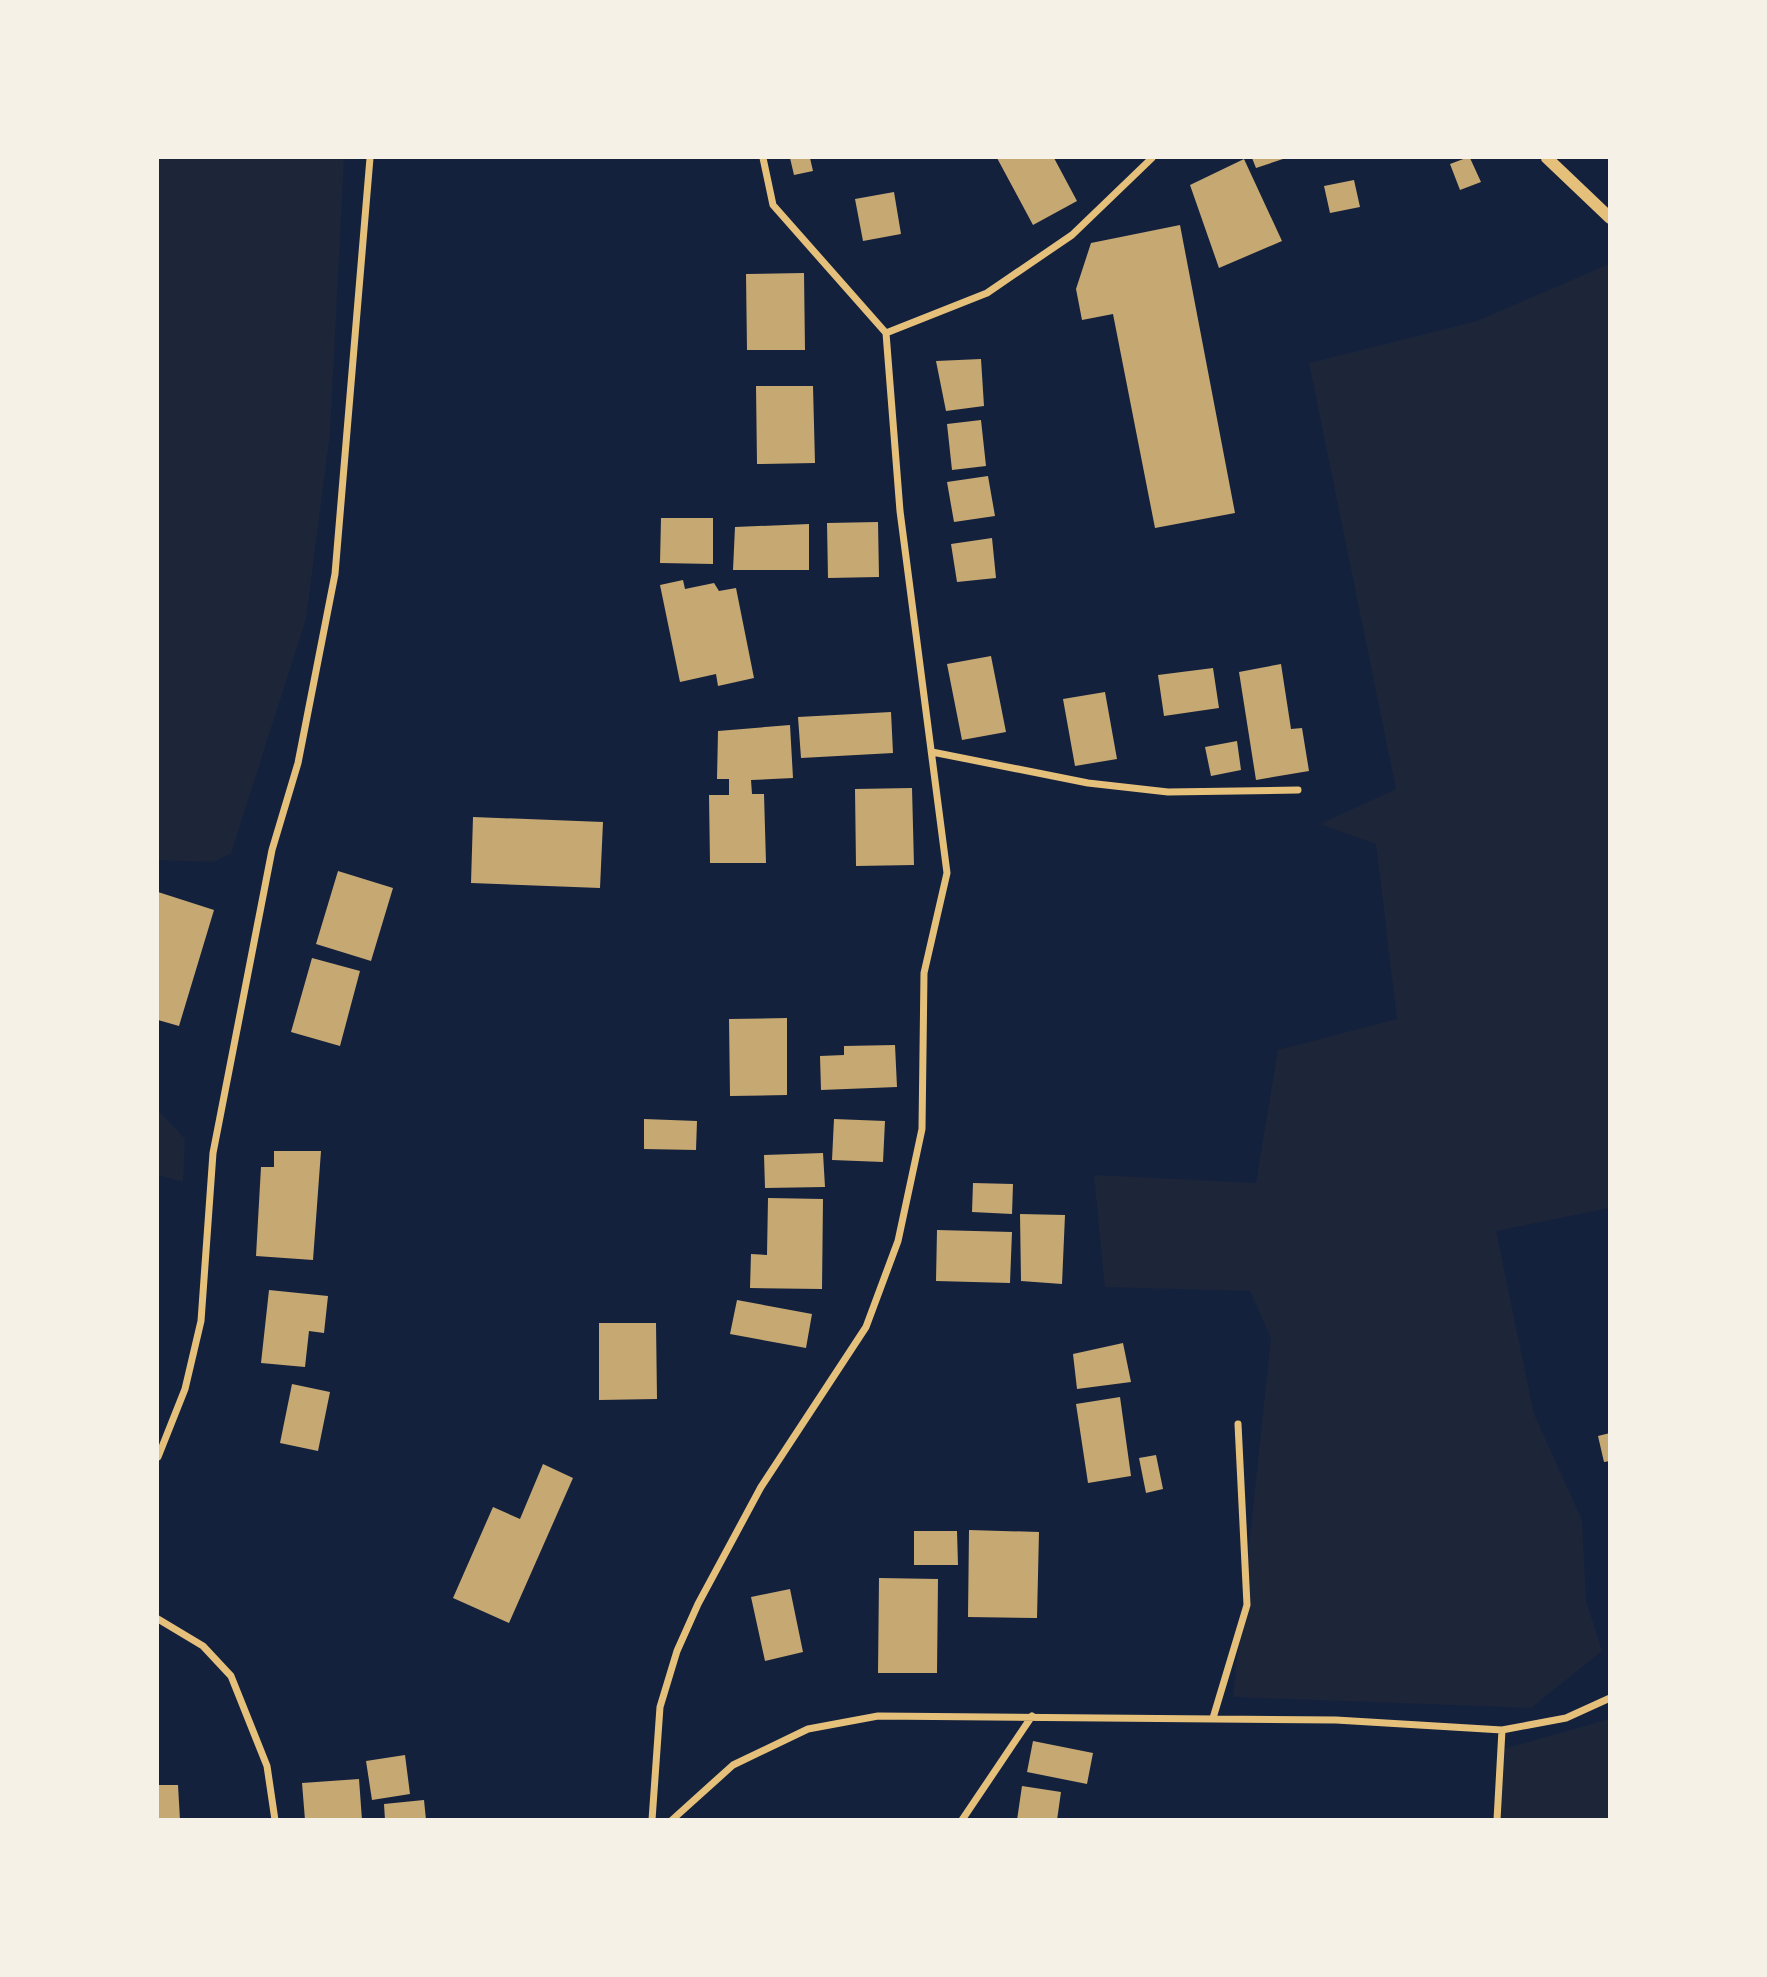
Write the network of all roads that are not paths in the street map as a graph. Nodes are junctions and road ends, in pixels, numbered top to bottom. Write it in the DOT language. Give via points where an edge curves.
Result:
graph roads {
  1 [pos="370,158"];
  2 [pos="763,158"];
  3 [pos="1152,158"];
  4 [pos="1547,158"];
  5 [pos="1609,218"];
  6 [pos="887,333"];
  7 [pos="932,752"];
  8 [pos="1298,790"];
  9 [pos="1238,1424"];
  10 [pos="158,1457"];
  11 [pos="158,1619"];
  12 [pos="1609,1699"];
  13 [pos="1032,1716"];
  14 [pos="1213,1718"];
  15 [pos="1502,1730"];
  16 [pos="275,1819"];
  17 [pos="652,1819"];
  18 [pos="672,1819"];
  19 [pos="962,1819"];
  20 [pos="1497,1819"];
  1 -- 10 [label="street" via="335,574 298,763 272,850 213,1153 201,1321 185,1389"];
  2 -- 6 [label="street" via="773,205"];
  3 -- 6 [label="street" via="1072,234 987,293"];
  4 -- 5 [label="street"];
  6 -- 7 [label="street" via="900,511"];
  7 -- 8 [label="street" via="1088,783 1168,792"];
  7 -- 17 [label="street" via="947,873 924,973 922,1129 898,1241 866,1327 761,1487 677,1651 660,1707"];
  9 -- 14 [label="street" via="1247,1605"];
  11 -- 16 [label="street" via="203,1646 231,1676 267,1766"];
  12 -- 15 [label="street" via="1566,1718"];
  13 -- 14 [label="street"];
  13 -- 18 [label="street" via="878,1716 808,1729 733,1765"];
  13 -- 19 [label="street"];
  14 -- 15 [label="street"];
  15 -- 20 [label="street"];
}
